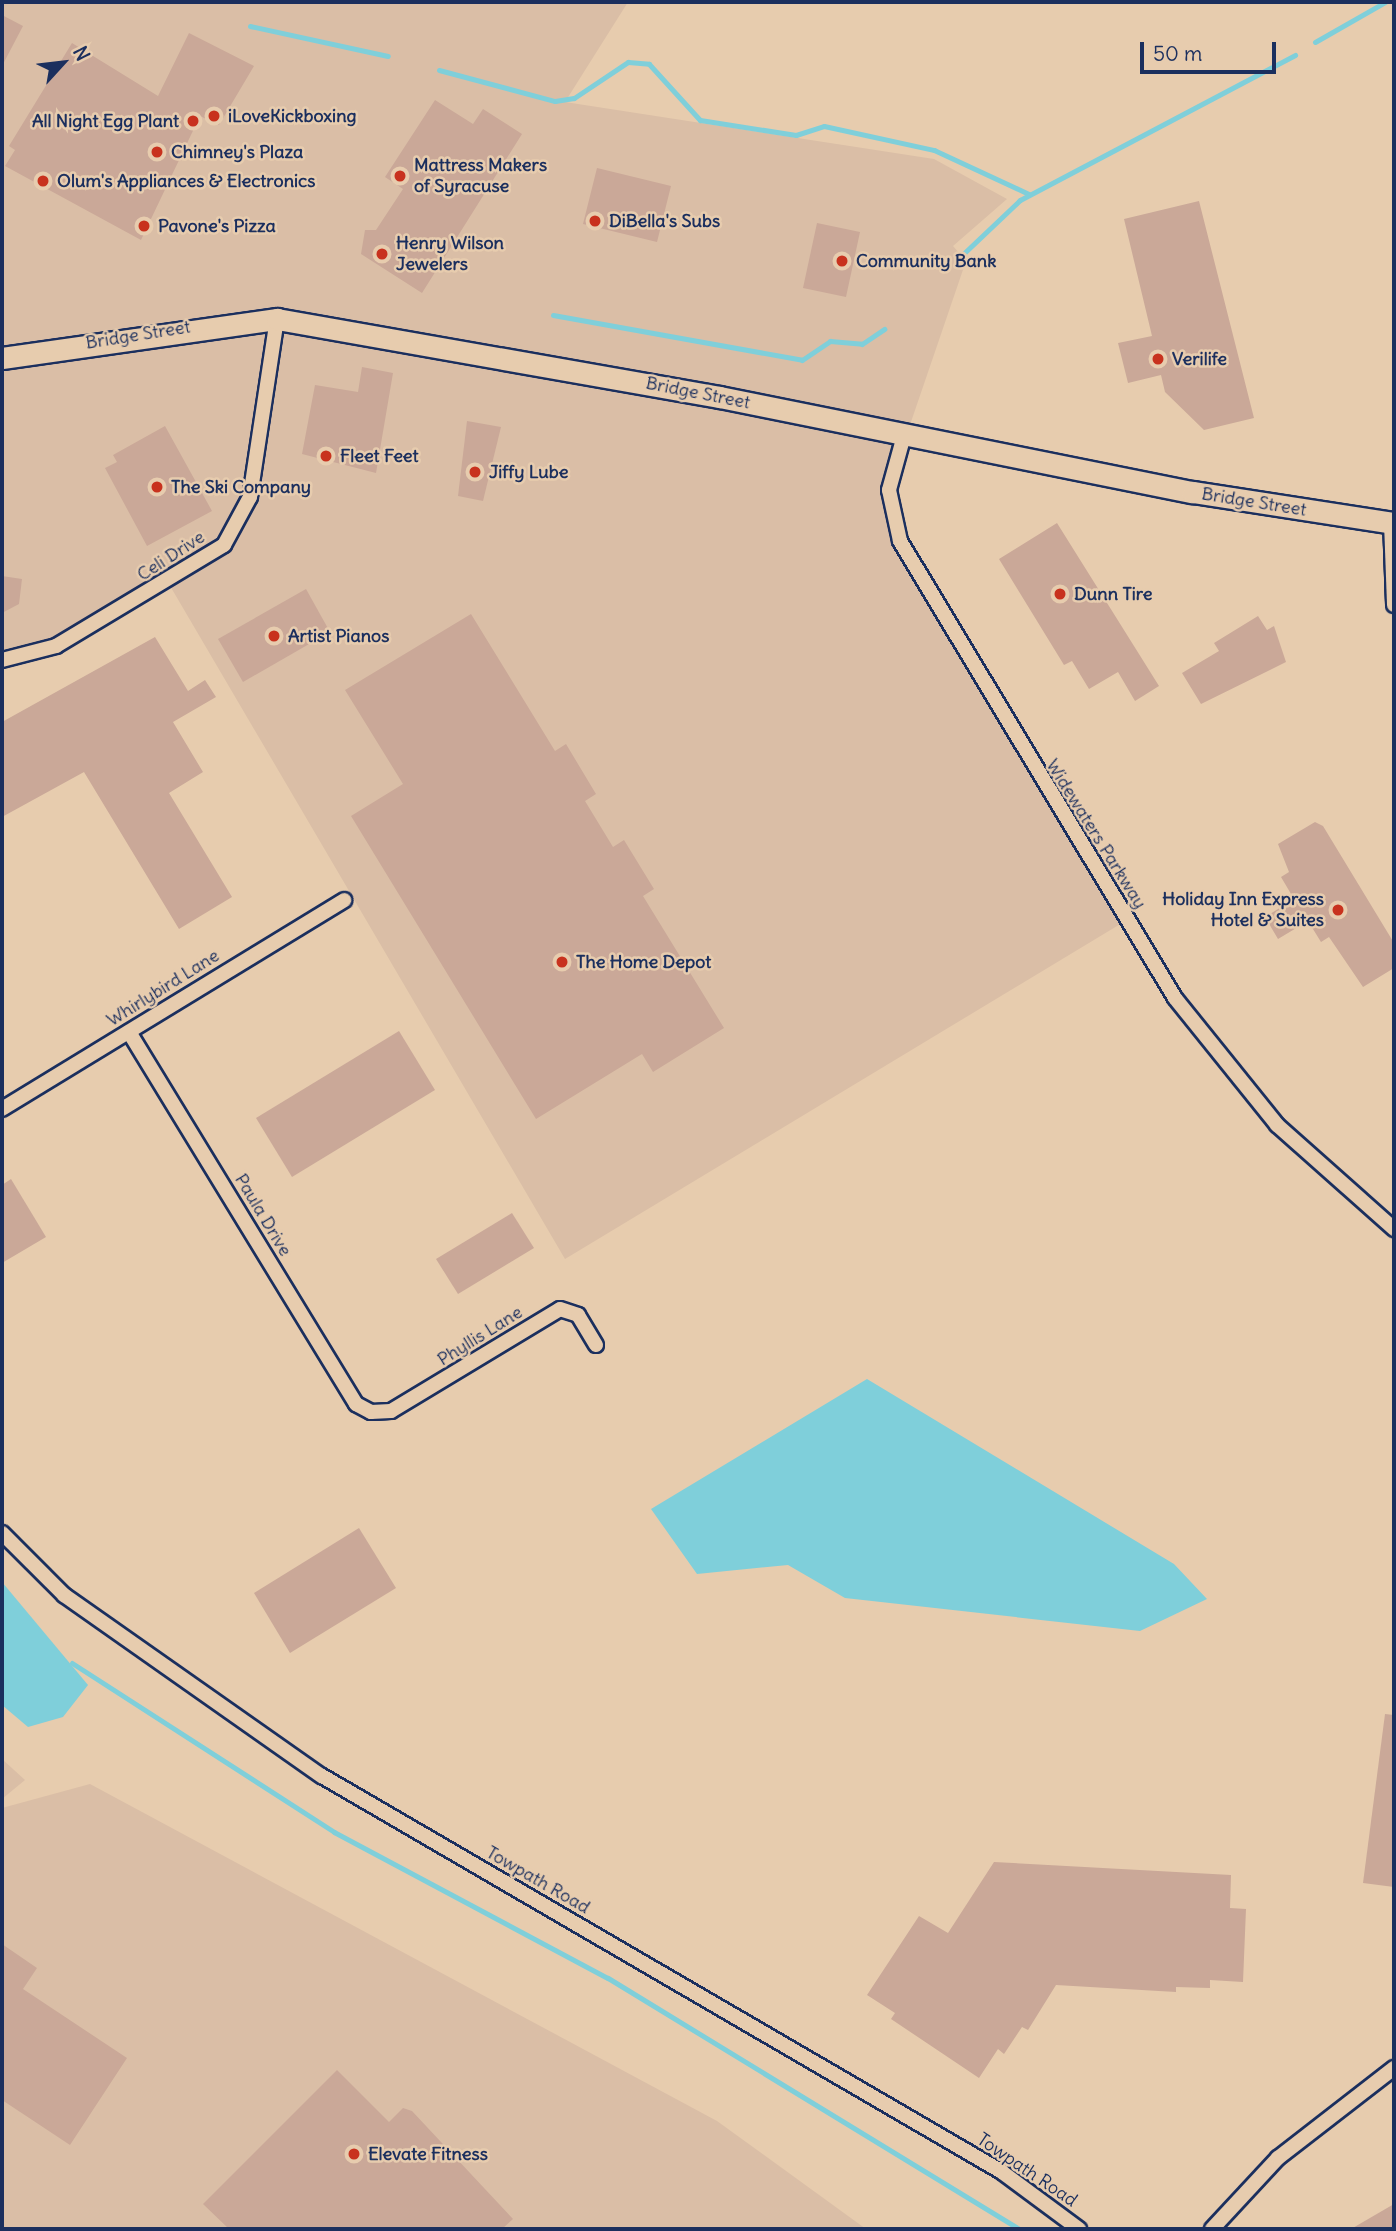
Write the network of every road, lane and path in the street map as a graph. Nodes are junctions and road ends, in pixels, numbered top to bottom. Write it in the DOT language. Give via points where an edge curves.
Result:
graph roads {
  1 [pos="277,319"];
  2 [pos="2,358"];
  3 [pos="904,439"];
  4 [pos="1393,522"];
  5 [pos="1394,605"];
  6 [pos="2,660"];
  7 [pos="344,900"];
  8 [pos="129,1032"];
  9 [pos="2,1109"];
  10 [pos="1394,1228"];
  11 [pos="596,1345"];
  12 [pos="370,1412"];
  13 [pos="2,1533"];
  14 [pos="1394,2068"];
  15 [pos="1079,2229"];
  16 [pos="1212,2229"];
  1 -- 2 [label="main road, Bridge Street"];
  1 -- 3 [label="main road, Bridge Street" via="720,397"];
  1 -- 6 [label="street, Celi Drive" via="250,497 224,545 56,646"];
  3 -- 4 [label="main road, Bridge Street"];
  3 -- 10 [label="street, Widewaters Parkway" via="889,490 900,541 1154,965 1227,1068 1278,1125"];
  4 -- 5 [label="street"];
  7 -- 8 [label="street, Whirlybird Lane"];
  8 -- 9 [label="street, Whirlybird Lane"];
  8 -- 12 [label="street, Paula Drive" via="356,1404"];
  11 -- 12 [label="street, Phyllis Lane" via="578,1315 560,1309 414,1400"];
  13 -- 15 [label="street, Towpath Road" via="64,1595 322,1776 1002,2172"];
  14 -- 16 [label="street" via="1278,2158"];
}
